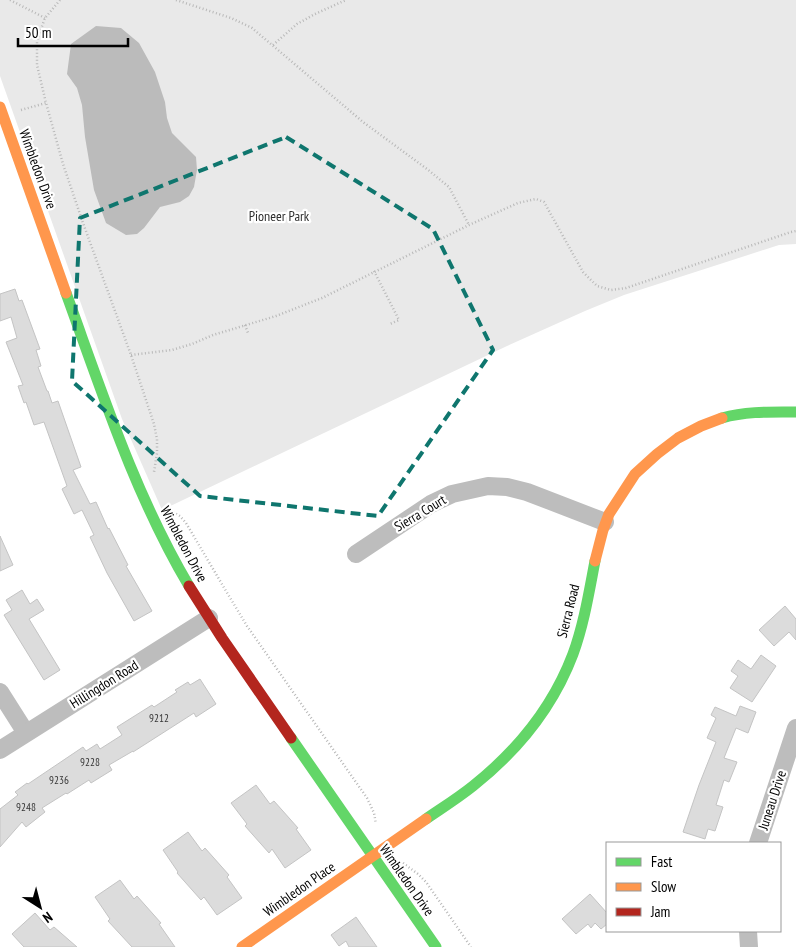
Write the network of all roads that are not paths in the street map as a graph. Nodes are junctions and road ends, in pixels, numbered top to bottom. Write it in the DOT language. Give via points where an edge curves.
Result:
graph roads {
  1 [pos="2,118"];
  2 [pos="796,412"];
  3 [pos="605,522"];
  4 [pos="356,554"];
  5 [pos="209,618"];
  6 [pos="0,692"];
  7 [pos="796,728"];
  8 [pos="26,733"];
  9 [pos="0,750"];
  10 [pos="758,842"];
  11 [pos="372,856"];
  12 [pos="748,932"];
  13 [pos="242,947"];
  14 [pos="436,947"];
  15 [pos="749,947"];
  1 -- 5 [label="street, Wimbledon Drive" via="138,484 173,558"];
  2 -- 3 [label="street, Sierra Road" via="741,414 684,434 661,449 634,475"];
  3 -- 4 [label="street, Sierra Court" via="527,492 488,486 452,494 431,504"];
  3 -- 11 [label="street, Sierra Road" via="573,653 560,682 530,730 493,771"];
  5 -- 8 [label="street, Hillingdon Road"];
  5 -- 11 [label="street, Wimbledon Drive"];
  6 -- 8 [label="street"];
  7 -- 10 [label="street, Juneau Drive"];
  8 -- 9 [label="street, Hillingdon Road"];
  11 -- 13 [label="street, Wimbledon Place"];
  11 -- 14 [label="street, Wimbledon Drive"];
  12 -- 15 [label="street"];
}
